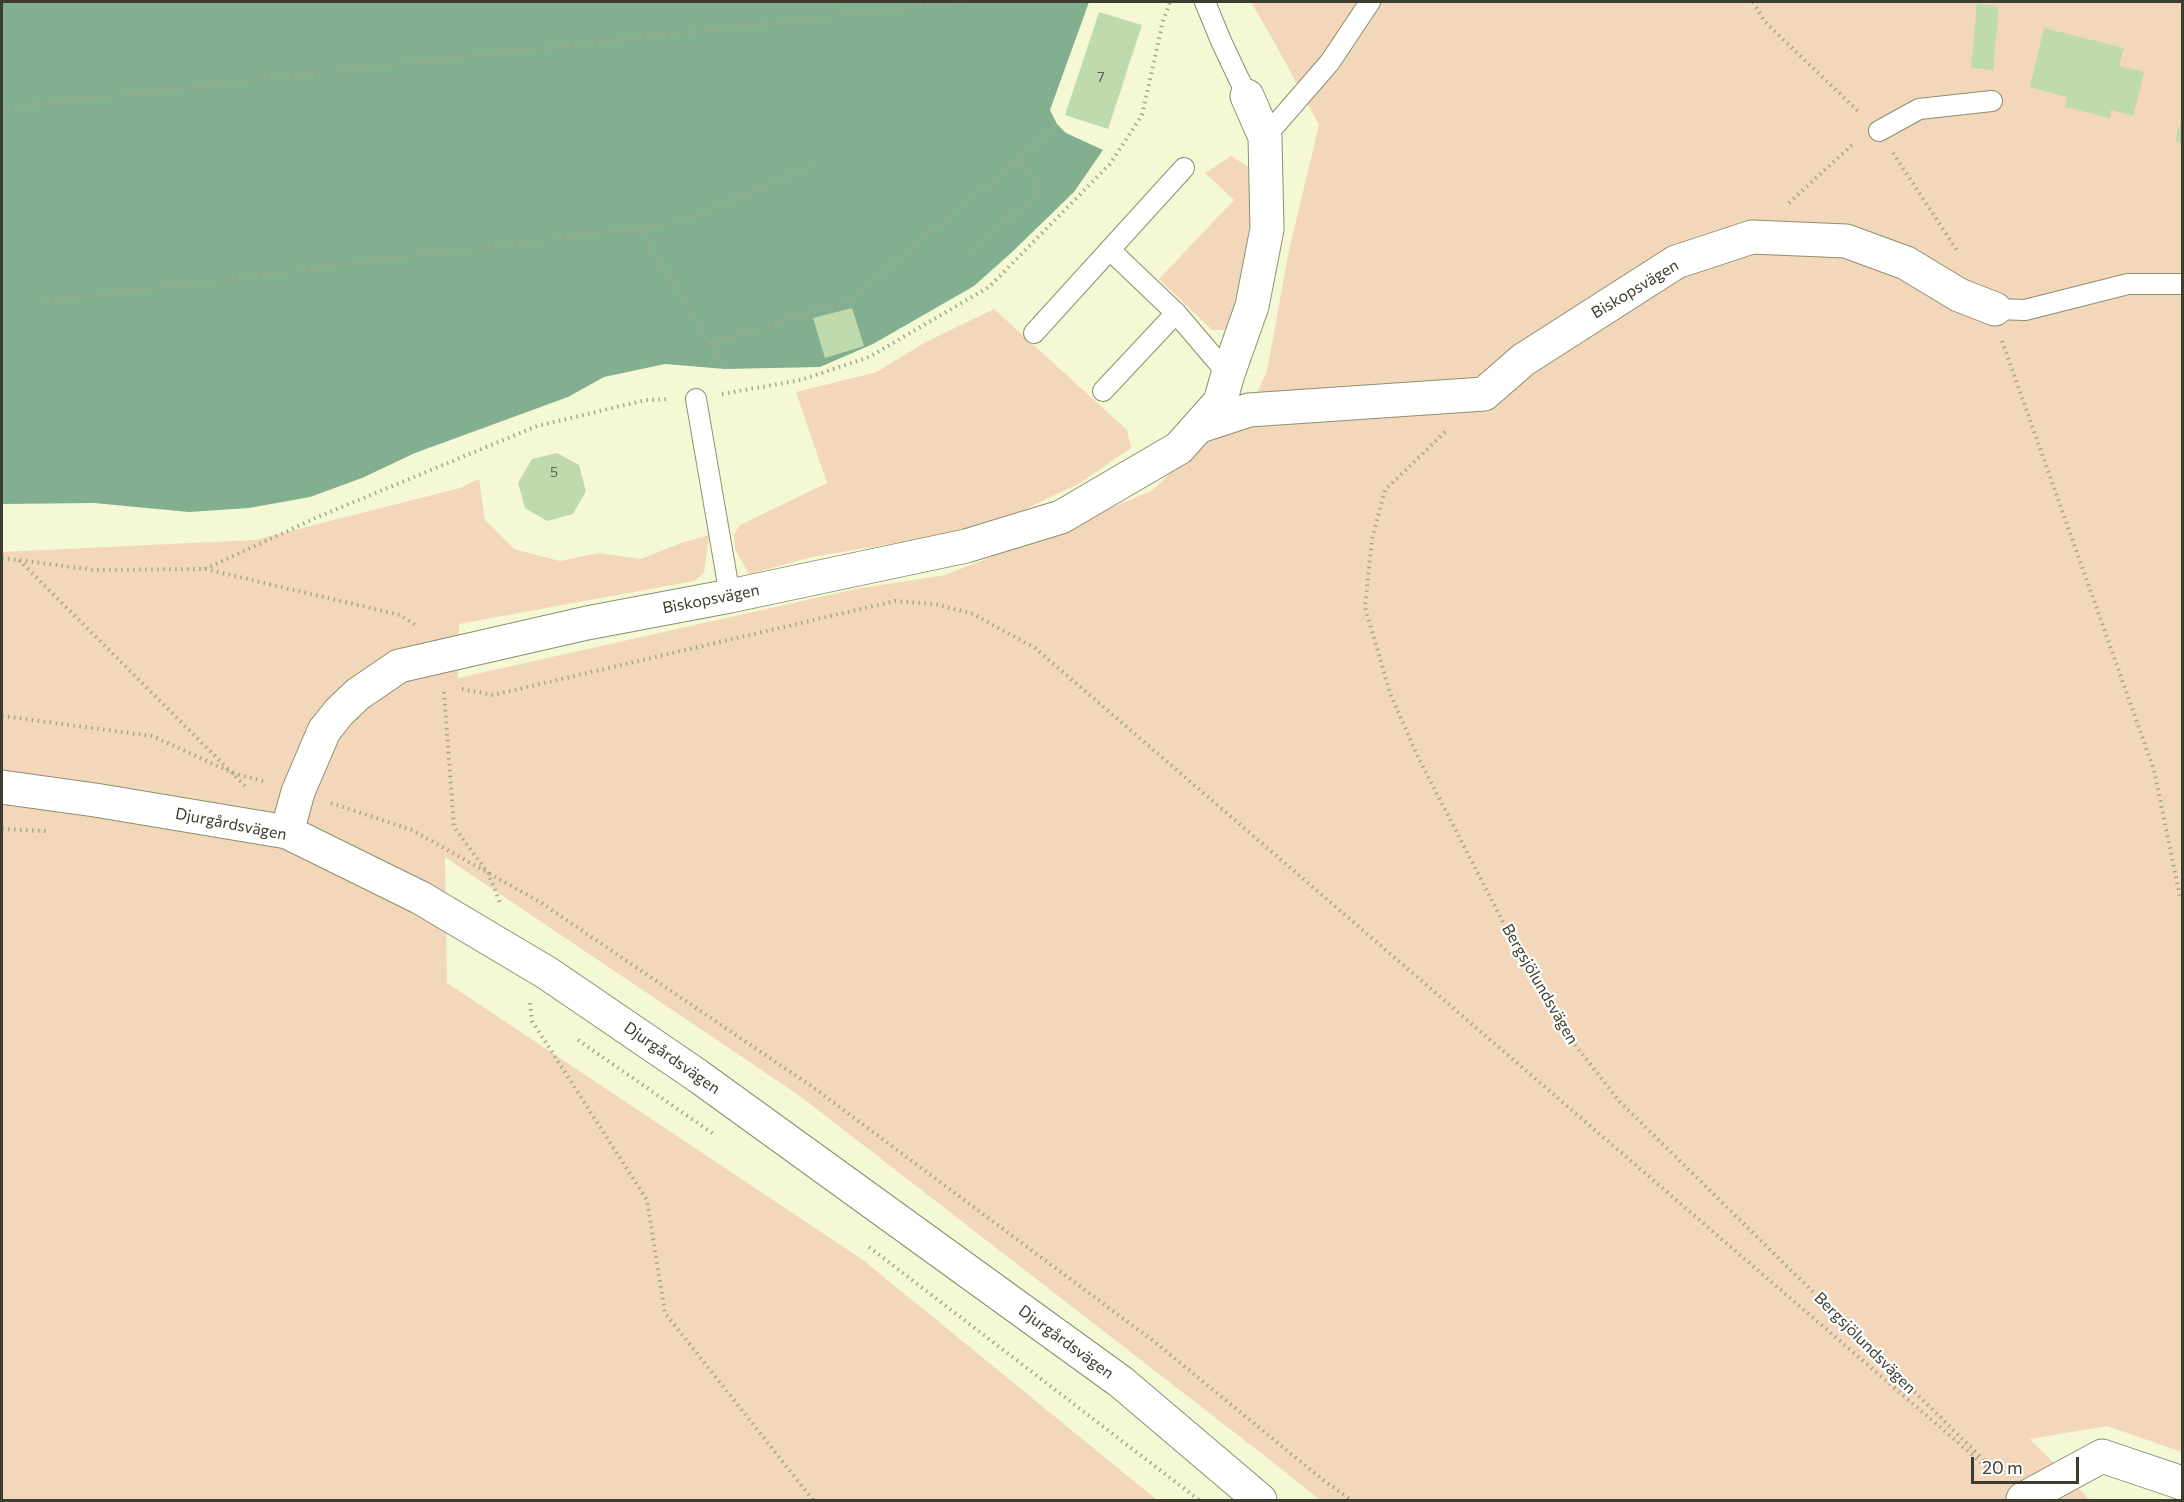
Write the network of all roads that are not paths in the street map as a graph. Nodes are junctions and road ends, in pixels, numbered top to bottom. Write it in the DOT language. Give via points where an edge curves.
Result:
graph roads {
  1 [pos="1205,2"];
  2 [pos="1370,2"];
  3 [pos="1247,96"];
  4 [pos="1992,101"];
  5 [pos="1879,131"];
  6 [pos="1265,137"];
  7 [pos="1184,168"];
  8 [pos="1110,250"];
  9 [pos="2182,284"];
  10 [pos="1995,309"];
  11 [pos="1176,313"];
  12 [pos="1034,333"];
  13 [pos="1228,374"];
  14 [pos="1103,391"];
  15 [pos="696,399"];
  16 [pos="1200,426"];
  17 [pos="730,596"];
  18 [pos="2,787"];
  19 [pos="287,832"];
  20 [pos="2182,1483"];
  21 [pos="2024,1499"];
  22 [pos="1260,1500"];
  1 -- 3 [label="lane"];
  2 -- 6 [label="lane" via="1330,62"];
  3 -- 6 [label="street, Biskopsvägen"];
  4 -- 5 [label="lane" via="1919,109"];
  6 -- 13 [label="street, Biskopsvägen" via="1267,229 1252,306"];
  7 -- 8 [label="lane"];
  8 -- 11 [label="lane"];
  8 -- 12 [label="lane"];
  9 -- 10 [label="lane, Biskopsvägen" via="2128,284 2025,310"];
  10 -- 16 [label="street, Biskopsvägen" via="1959,295 1906,263 1846,241 1752,237 1676,262 1523,360 1484,394 1250,410"];
  11 -- 13 [label="lane"];
  11 -- 14 [label="lane"];
  13 -- 16 [label="street, Biskopsvägen" via="1220,402"];
  15 -- 17 [label="lane"];
  16 -- 17 [label="street, Biskopsvägen" via="1179,448 1061,517 966,546"];
  17 -- 19 [label="street, Biskopsvägen" via="399,666 358,694 324,731 298,792"];
  18 -- 19 [label="street, Djurgårdsvägen"];
  19 -- 22 [label="street, Djurgårdsvägen" via="421,898 522,958 698,1076 1121,1382"];
  20 -- 21 [label="street" via="2103,1456"];
}
